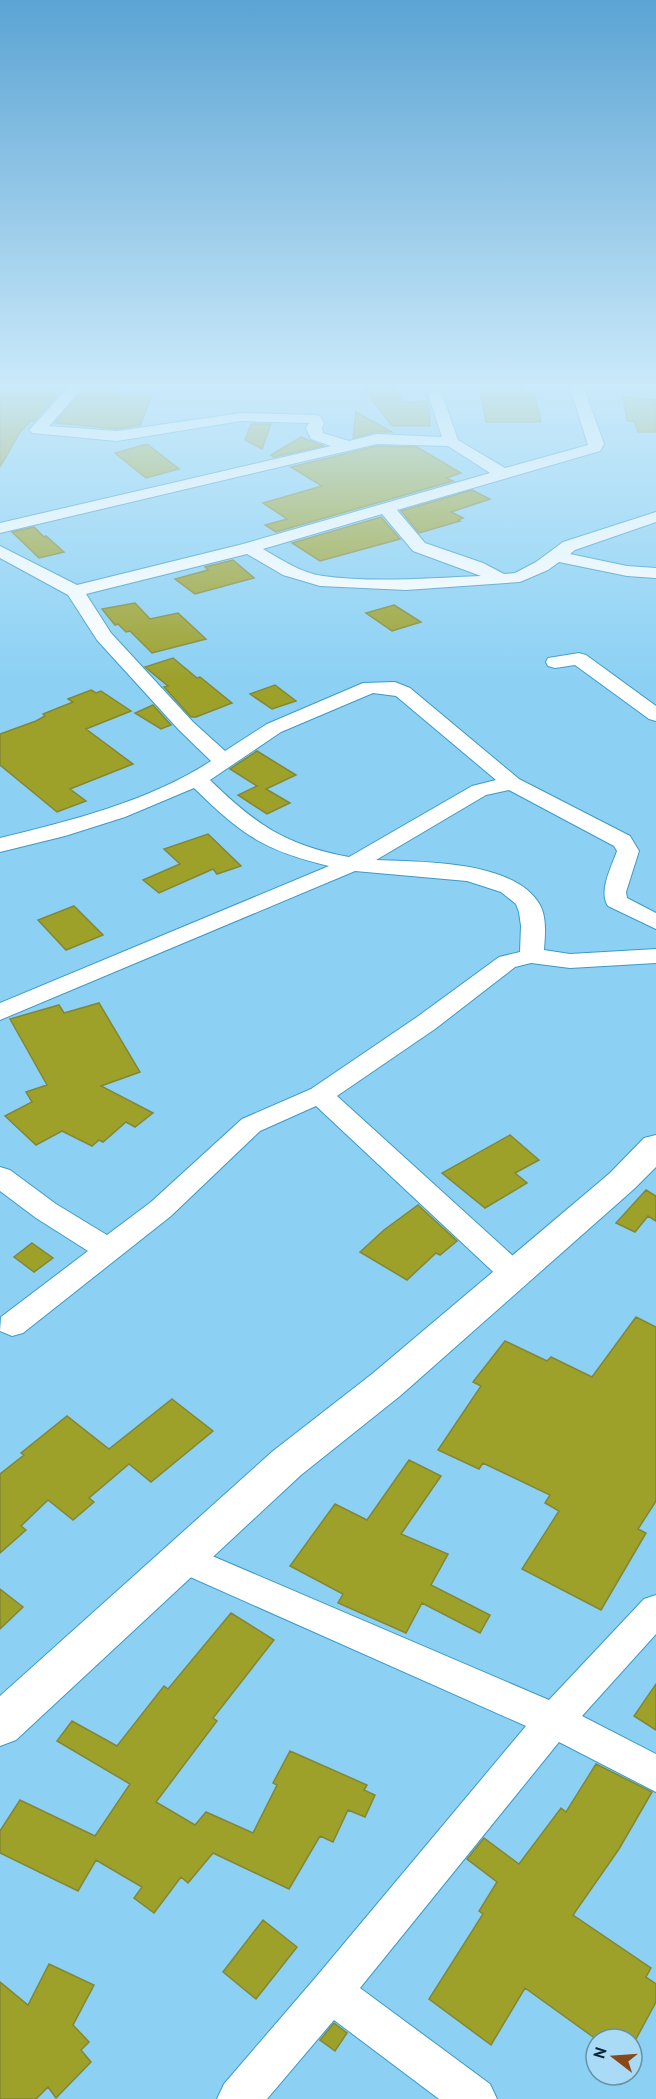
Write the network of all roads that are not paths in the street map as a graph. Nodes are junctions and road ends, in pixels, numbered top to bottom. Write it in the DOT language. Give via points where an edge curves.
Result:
graph roads {
  1 [pos="196,482"];
  2 [pos="475,482"];
  3 [pos="385,507"];
  4 [pos="656,517"];
  5 [pos="0,528"];
  6 [pos="249,548"];
  7 [pos="0,551"];
  8 [pos="557,556"];
  9 [pos="656,573"];
  10 [pos="502,580"];
  11 [pos="75,591"];
  12 [pos="555,662"];
  13 [pos="656,715"];
  14 [pos="222,760"];
  15 [pos="197,779"];
  16 [pos="512,783"];
  17 [pos="0,845"];
  18 [pos="352,864"];
  19 [pos="656,922"];
  20 [pos="531,956"];
  21 [pos="656,956"];
  22 [pos="0,1012"];
  23 [pos="320,1095"];
  24 [pos="656,1146"];
  25 [pos="0,1177"];
  26 [pos="109,1250"];
  27 [pos="514,1274"];
  28 [pos="12,1325"];
  29 [pos="182,1558"];
  30 [pos="656,1610"];
  31 [pos="554,1720"];
  32 [pos="0,1725"];
  33 [pos="656,1774"];
  34 [pos="330,1992"];
  35 [pos="239,2099"];
  36 [pos="475,2099"];
  1 -- 5 [label="street"];
  2 -- 3 [label="street"];
  3 -- 6 [label="street"];
  3 -- 10 [label="street" via="419,547"];
  4 -- 8 [label="street" via="569,546"];
  6 -- 10 [label="street" via="290,572 320,581 406,585"];
  6 -- 11 [label="street"];
  7 -- 11 [label="street"];
  8 -- 9 [label="street"];
  8 -- 10 [label="street" via="520,577"];
  11 -- 14 [label="street" via="104,636"];
  12 -- 13 [label="street" via="579,659"];
  14 -- 15 [label="street"];
  14 -- 16 [label="street" via="274,728 328,703 370,687 385,687 403,692"];
  15 -- 17 [label="street" via="117,812"];
  15 -- 18 [label="street" via="244,825 260,835"];
  16 -- 18 [label="street" via="479,790"];
  16 -- 19 [label="street" via="622,841 628,851 616,900"];
  18 -- 20 [label="street" via="442,871 485,878 510,887 526,901 533,917"];
  18 -- 22 [label="street"];
  20 -- 21 [label="street" via="570,961"];
  20 -- 23 [label="street" via="507,962"];
  23 -- 26 [label="street" via="251,1125 161,1209"];
  23 -- 27 [label="street"];
  24 -- 27 [label="street" via="622,1181"];
  25 -- 26 [label="street"];
  26 -- 28 [label="street"];
  27 -- 29 [label="street" via="287,1463"];
  29 -- 31 [label="street"];
  29 -- 32 [label="street"];
  30 -- 31 [label="street"];
  31 -- 33 [label="street"];
  31 -- 34 [label="street"];
  34 -- 35 [label="street"];
  34 -- 36 [label="street"];
}
